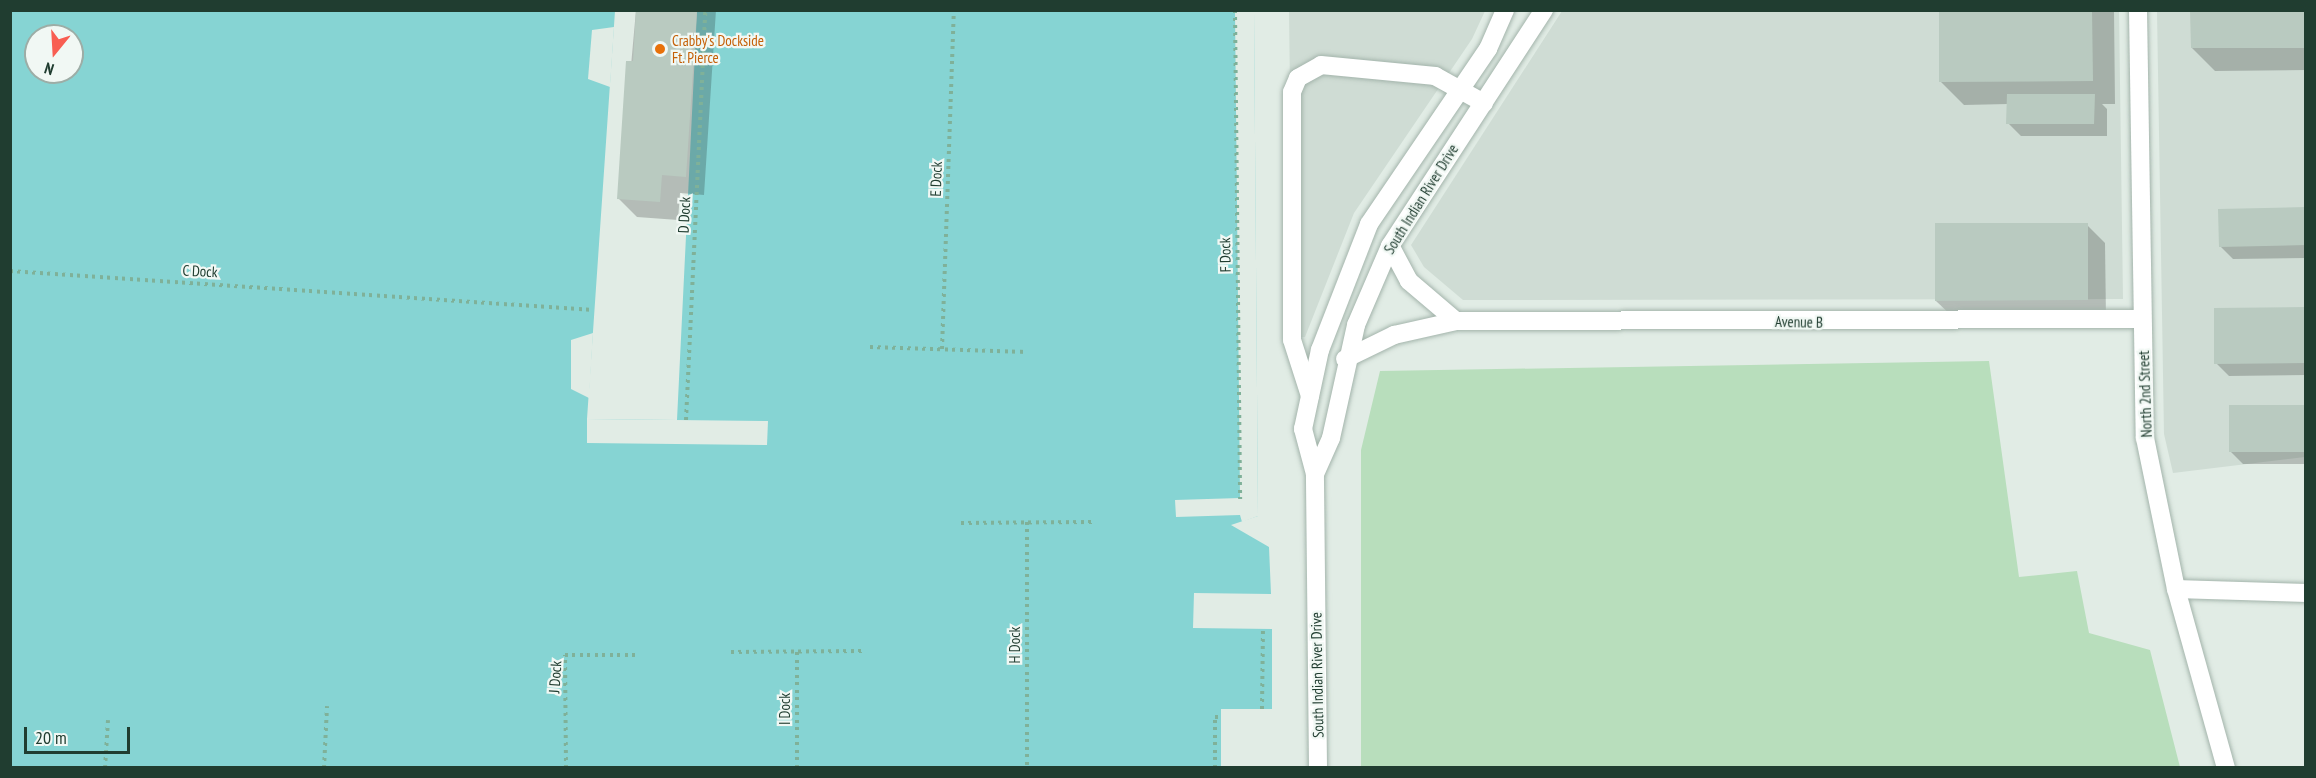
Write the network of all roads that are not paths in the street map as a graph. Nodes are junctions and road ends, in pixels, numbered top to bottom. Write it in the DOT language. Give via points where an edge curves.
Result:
graph roads {
  1 [pos="1504,10"];
  2 [pos="1544,10"];
  3 [pos="2138,10"];
  4 [pos="1461,87"];
  5 [pos="1484,103"];
  6 [pos="1390,246"];
  7 [pos="2142,319"];
  8 [pos="1456,321"];
  9 [pos="1345,359"];
  10 [pos="1310,396"];
  11 [pos="1314,474"];
  12 [pos="2176,590"];
  13 [pos="2306,593"];
  14 [pos="1318,768"];
  15 [pos="2226,768"];
  1 -- 4 [label="street, South Indian River Drive" via="1488,49"];
  2 -- 5 [label="street, South Indian River Drive"];
  3 -- 7 [label="street, North 2nd Street"];
  4 -- 5 [label="street"];
  4 -- 10 [label="street, South Indian River Drive" via="1369,224 1342,283"];
  4 -- 10 [label="street" via="1435,76 1321,65 1298,78 1292,92 1292,340"];
  5 -- 6 [label="street, South Indian River Drive"];
  6 -- 8 [label="street" via="1409,281"];
  6 -- 9 [label="street, South Indian River Drive"];
  7 -- 8 [label="street, Avenue B"];
  7 -- 12 [label="street, North 2nd Street" via="2145,438"];
  8 -- 9 [label="street, Avenue B" via="1394,335"];
  9 -- 11 [label="street, South Indian River Drive" via="1331,438"];
  10 -- 11 [label="street, South Indian River Drive" via="1303,429"];
  11 -- 14 [label="street, South Indian River Drive"];
  12 -- 13 [label="street"];
  12 -- 15 [label="street, North 2nd Street"];
}
